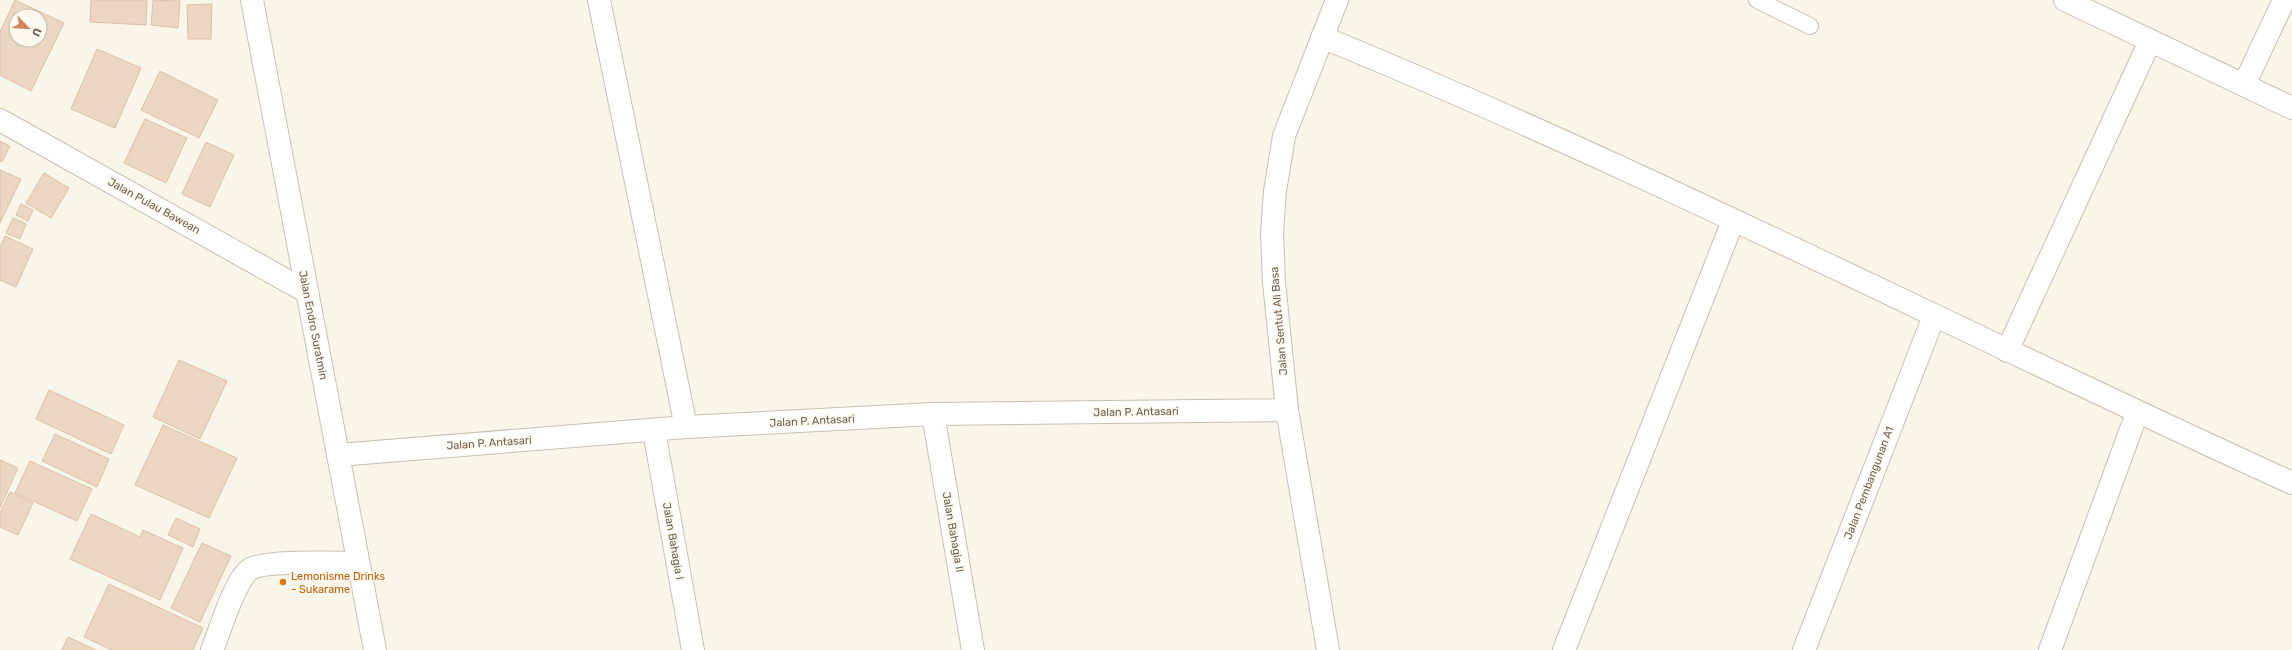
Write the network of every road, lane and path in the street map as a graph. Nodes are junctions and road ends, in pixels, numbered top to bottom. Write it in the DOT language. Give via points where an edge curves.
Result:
graph roads {
  1 [pos="252,0"];
  2 [pos="598,0"];
  3 [pos="1337,0"];
  4 [pos="1757,0"];
  5 [pos="2065,0"];
  6 [pos="2284,0"];
  7 [pos="1810,26"];
  8 [pos="1322,37"];
  9 [pos="2150,41"];
  10 [pos="2244,85"];
  11 [pos="2292,108"];
  12 [pos="0,120"];
  13 [pos="1733,221"];
  14 [pos="307,292"];
  15 [pos="1934,316"];
  16 [pos="2006,351"];
  17 [pos="1287,410"];
  18 [pos="2137,413"];
  19 [pos="932,414"];
  20 [pos="686,427"];
  21 [pos="654,431"];
  22 [pos="338,455"];
  23 [pos="2292,483"];
  24 [pos="358,563"];
  25 [pos="1332,648"];
  26 [pos="212,650"];
  27 [pos="375,650"];
  28 [pos="693,650"];
  29 [pos="973,650"];
  30 [pos="1564,650"];
  31 [pos="1804,650"];
  32 [pos="2050,650"];
  1 -- 14 [label="street, Jalan Endro Suratmin"];
  2 -- 20 [label="street"];
  3 -- 8 [label="street, Jalan Sentut Ali Basa"];
  4 -- 7 [label="lane"];
  5 -- 9 [label="street"];
  6 -- 10 [label="street"];
  8 -- 13 [label="street" via="1510,116"];
  8 -- 17 [label="street, Jalan Sentut Ali Basa" via="1284,136 1275,191 1272,233 1274,282"];
  9 -- 10 [label="street"];
  9 -- 16 [label="street"];
  10 -- 11 [label="street"];
  12 -- 14 [label="street, Jalan Pulau Bawean"];
  13 -- 15 [label="street"];
  13 -- 30 [label="street"];
  14 -- 22 [label="street, Jalan Endro Suratmin"];
  15 -- 16 [label="street"];
  15 -- 31 [label="street, Jalan Pembangunan A1"];
  16 -- 18 [label="street"];
  17 -- 19 [label="street, Jalan P. Antasari"];
  17 -- 25 [label="street, Jalan Sentut Ali Basa"];
  18 -- 23 [label="street"];
  18 -- 32 [label="street"];
  19 -- 20 [label="street, Jalan P. Antasari"];
  19 -- 29 [label="street, Jalan Bahagia II"];
  20 -- 21 [label="street, Jalan P. Antasari"];
  21 -- 22 [label="street, Jalan P. Antasari"];
  21 -- 28 [label="street, Jalan Bahagia I"];
  22 -- 24 [label="street, Jalan Endro Suratmin"];
  24 -- 26 [label="street" via="267,565 250,570 237,587"];
  24 -- 27 [label="street, Jalan Endro Suratmin"];
}
